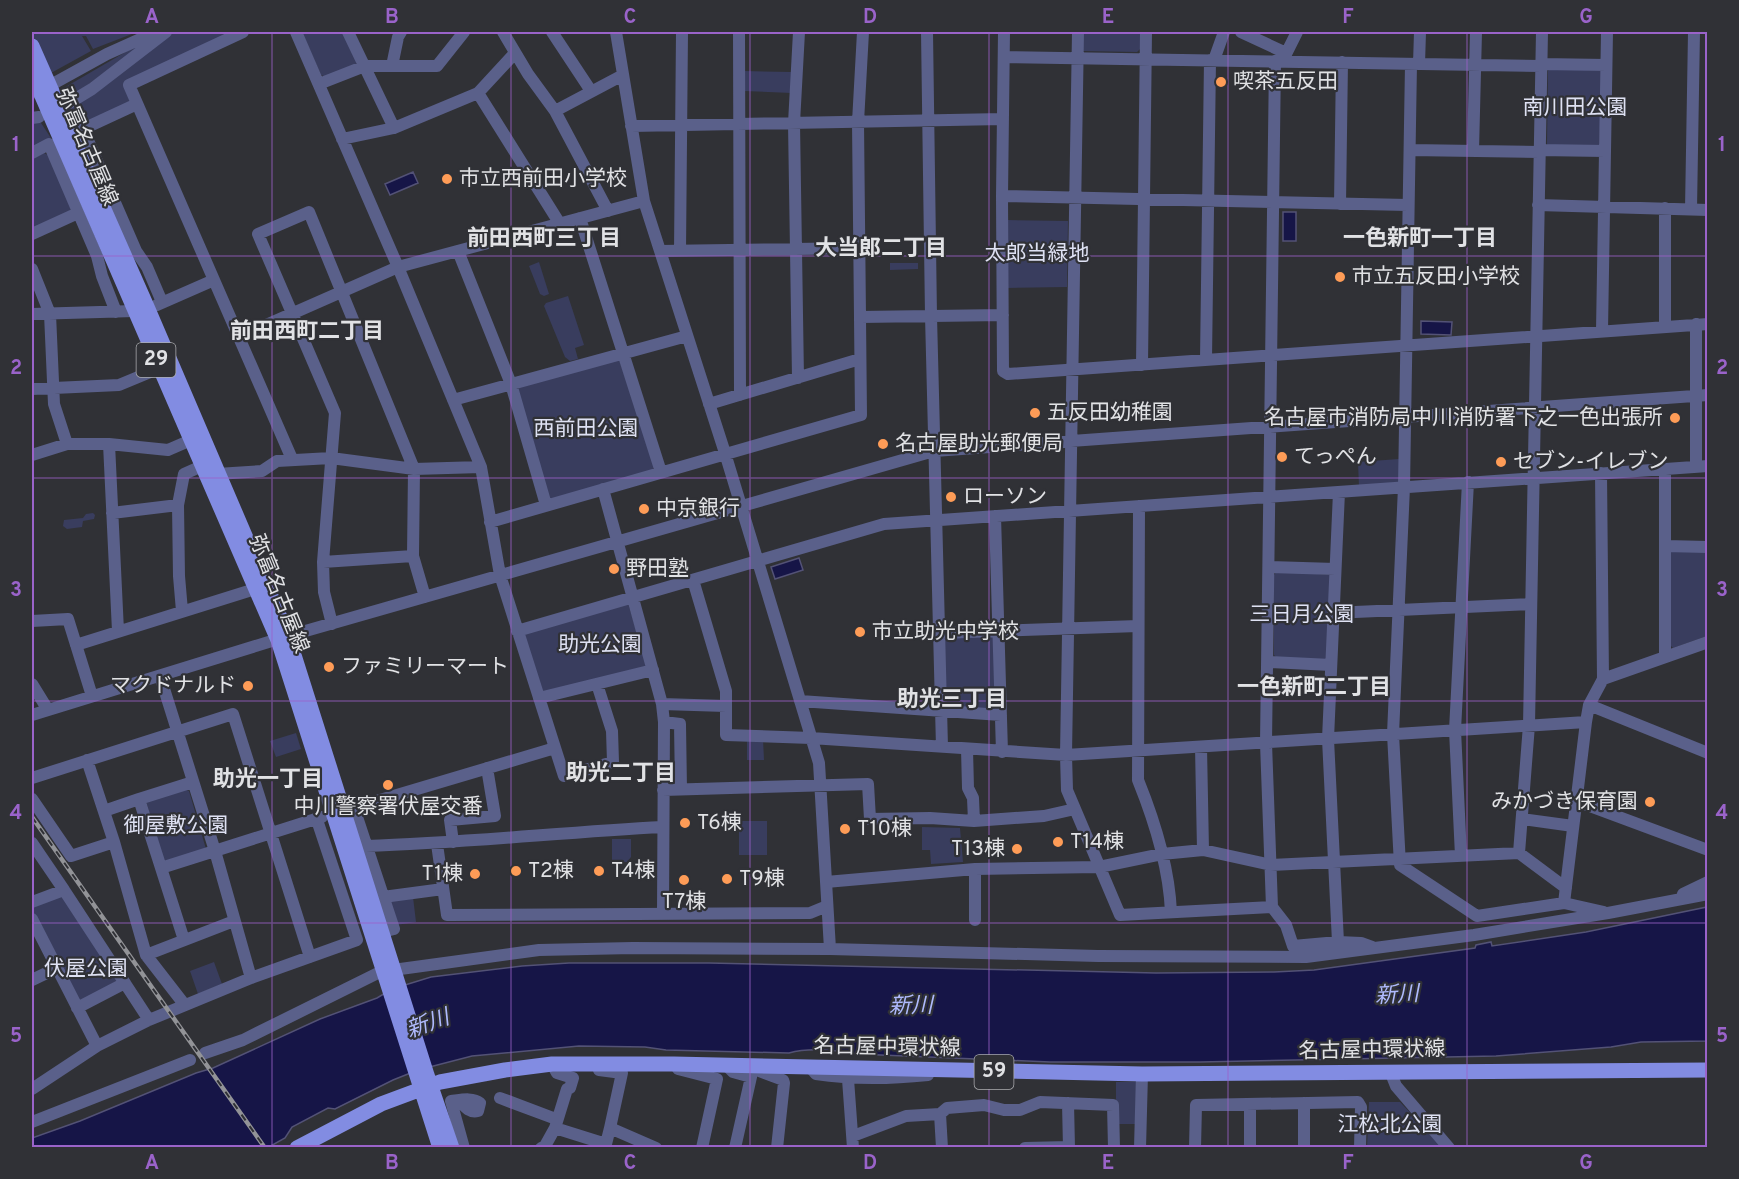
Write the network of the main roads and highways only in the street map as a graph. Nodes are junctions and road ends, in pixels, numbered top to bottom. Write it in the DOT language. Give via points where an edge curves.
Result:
graph roads {
  1 [pos="32,46"];
  2 [pos="38,82"];
  3 [pos="141,310"];
  4 [pos="283,638"];
  5 [pos="1707,1070"];
  6 [pos="424,1082"];
  7 [pos="297,1148"];
  8 [pos="440,1148"];
  9 [pos="452,1148"];
  1 -- 2 [label="main road, 弥富名古屋線 / 29"];
  2 -- 3 [label="main road, 弥富名古屋線 / 29"];
  3 -- 4 [label="main road, 弥富名古屋線 / 29" via="217,474"];
  3 -- 4 [label="main road, 弥富名古屋線 / 29" via="160,368 255,589"];
  4 -- 6 [label="main road, 弥富名古屋線 / 29" via="343,811"];
  5 -- 6 [label="main road, 名古屋中環状線 / 59" via="1142,1074 552,1064"];
  6 -- 7 [label="main road, 名古屋中環状線 / 59"];
  6 -- 8 [label="main road, 弥富名古屋線 / 29"];
  6 -- 9 [label="main road, 弥富名古屋線 / 29"];
}
